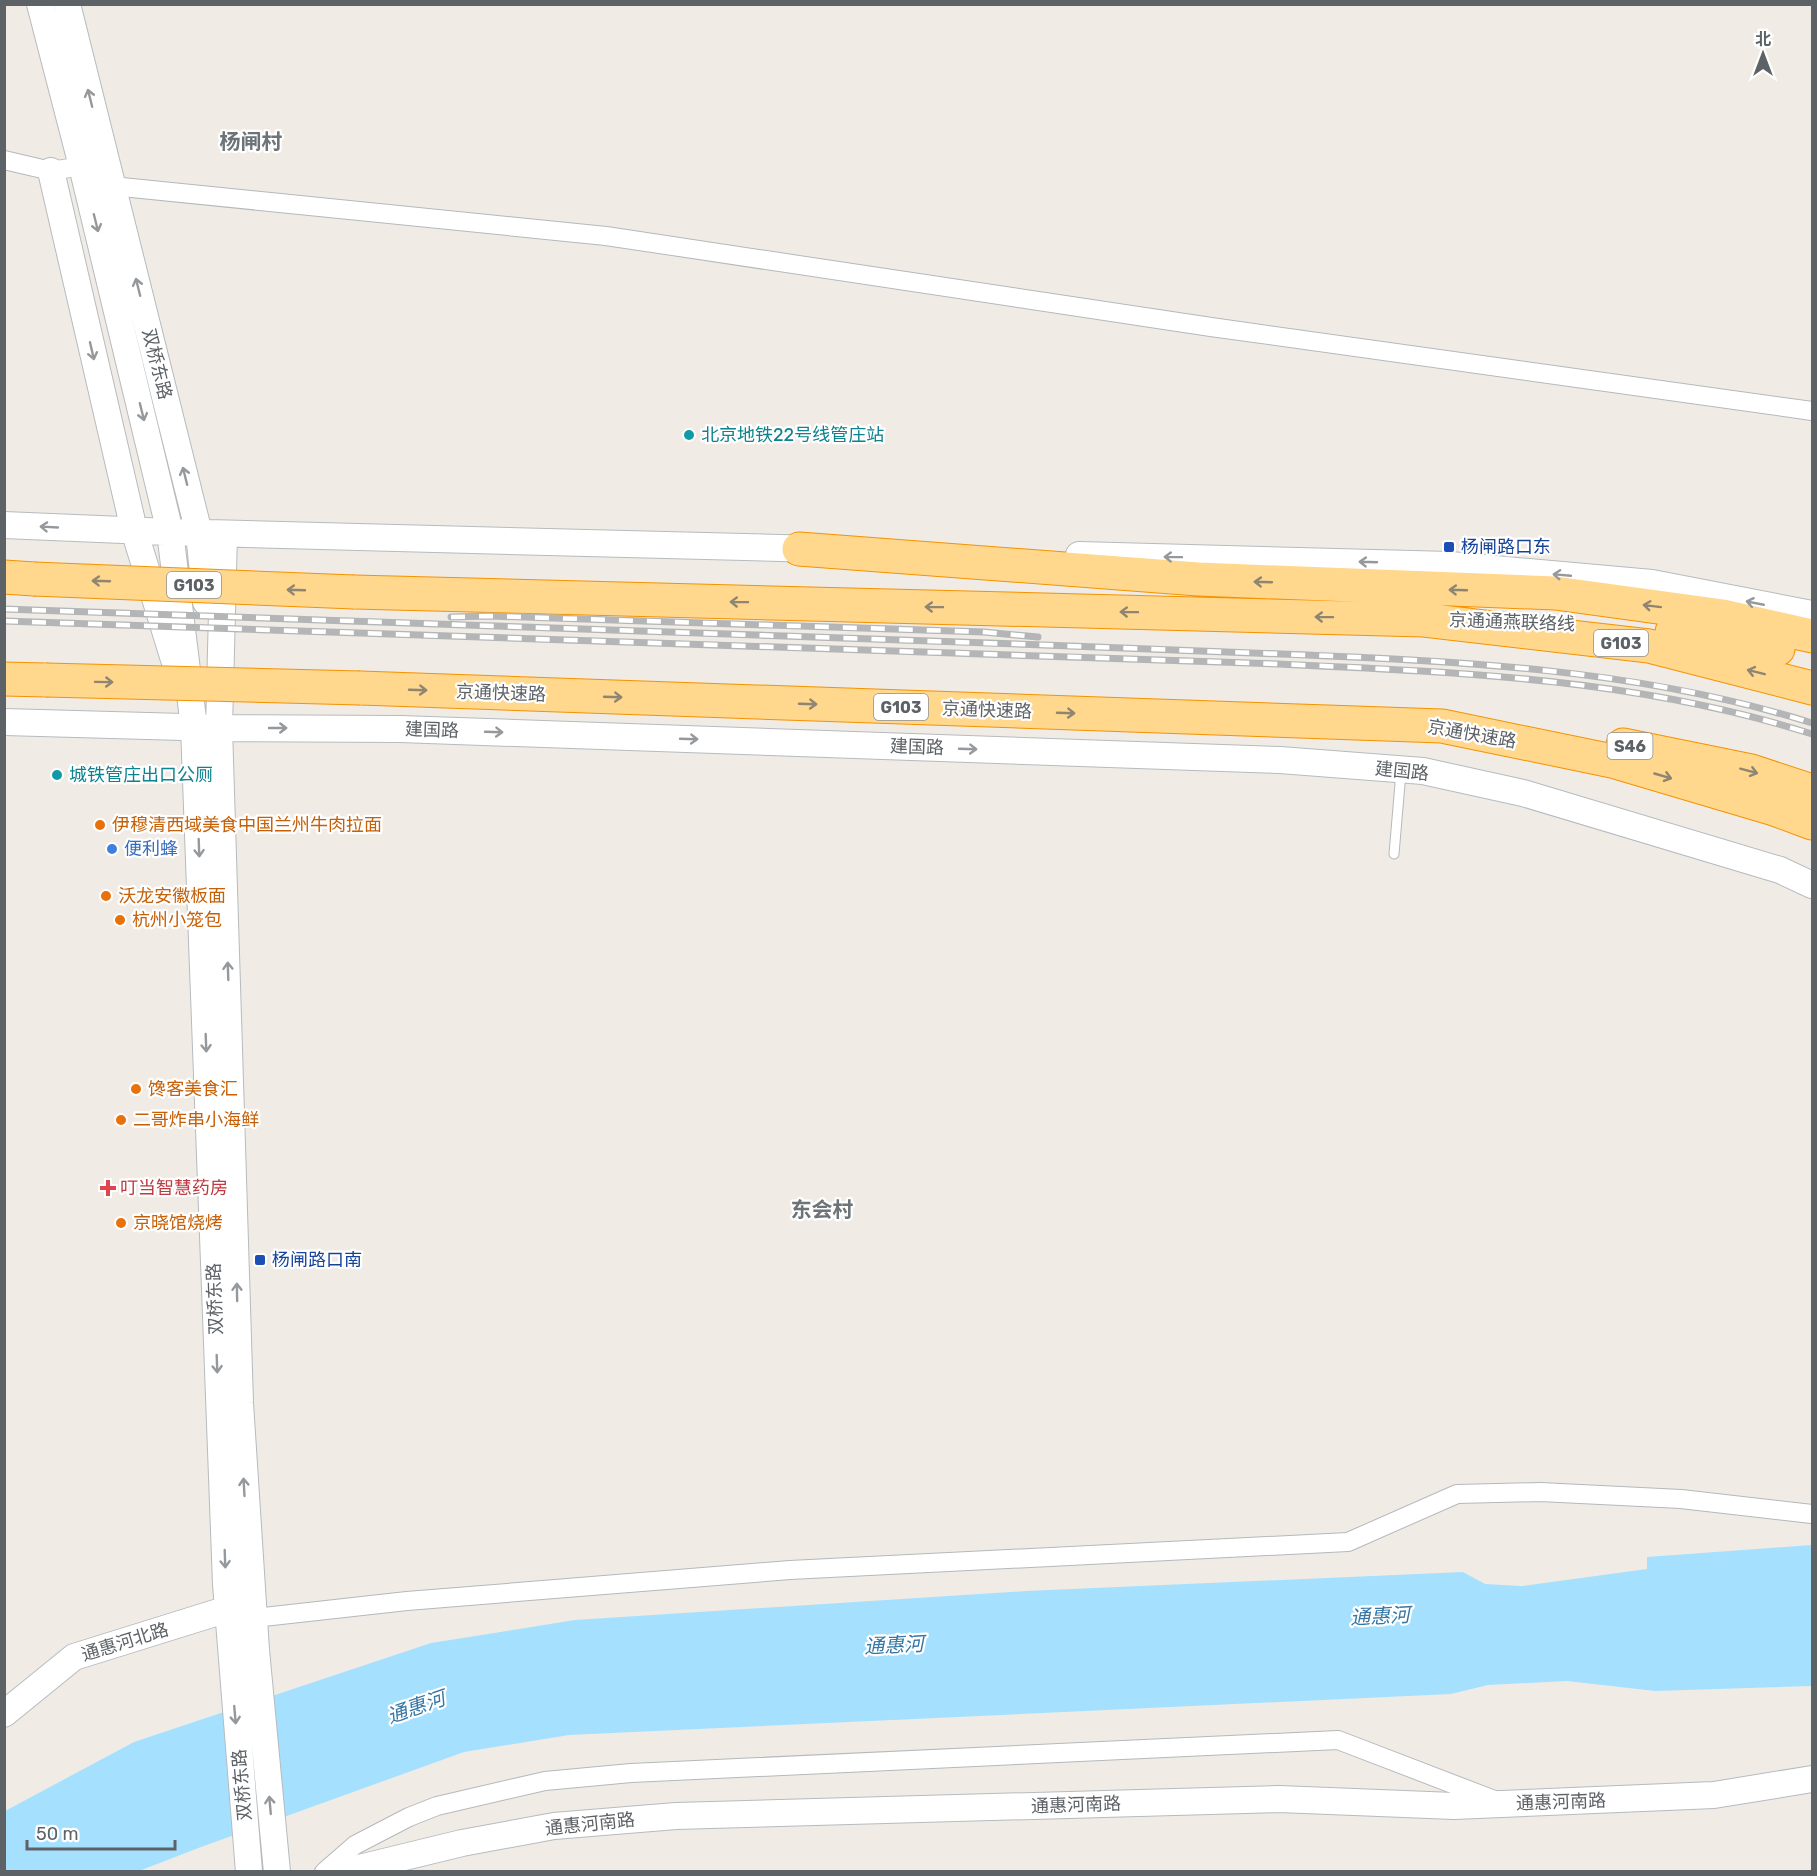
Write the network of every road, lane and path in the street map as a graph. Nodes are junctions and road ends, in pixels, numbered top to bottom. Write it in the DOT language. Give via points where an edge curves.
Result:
graph roads {
  1 [pos="40,4"];
  2 [pos="67,4"];
  3 [pos="4,160"];
  4 [pos="82,166"];
  5 [pos="51,171"];
  6 [pos="112,186"];
  7 [pos="1812,411"];
  8 [pos="4,525"];
  9 [pos="134,530"];
  10 [pos="170,532"];
  11 [pos="212,533"];
  12 [pos="799,549"];
  13 [pos="19,578"];
  14 [pos="1812,614"];
  15 [pos="1424,620"];
  16 [pos="1812,636"];
  17 [pos="1812,656"];
  18 [pos="4,679"];
  19 [pos="1812,688"];
  20 [pos="4,722"];
  21 [pos="1442,726"];
  22 [pos="194,727"];
  23 [pos="219,728"];
  24 [pos="1401,770"];
  25 [pos="1812,791"];
  26 [pos="1812,823"];
  27 [pos="1394,854"];
  28 [pos="1812,885"];
  29 [pos="1812,1514"];
  30 [pos="228,1609"];
  31 [pos="254,1618"];
  32 [pos="4,1714"];
  33 [pos="1812,1779"];
  34 [pos="1505,1804"];
  35 [pos="276,1867"];
  36 [pos="249,1872"];
  37 [pos="324,1872"];
  38 [pos="343,1872"];
  1 -- 4 [label="street, 双桥东路"];
  6 -- 2 [label="street, 双桥东路, one-way"];
  3 -- 5 [label="street"];
  4 -- 5 [label="street"];
  4 -- 10 [label="street, 双桥东路, one-way"];
  5 -- 9 [label="street, 双桥东路, one-way"];
  6 -- 7 [label="street" via="606,236 1211,327"];
  11 -- 6 [label="street, 双桥东路, one-way"];
  9 -- 8 [label="street, one-way"];
  9 -- 10 [label="street"];
  9 -- 22 [label="street, 双桥东路"];
  10 -- 11 [label="street"];
  10 -- 22 [label="street, 双桥东路"];
  11 -- 12 [label="street"];
  11 -- 23 [label="street, 双桥东路"];
  14 -- 12 [label="street, one-way" via="1652,583 1450,565"];
  16 -- 12 [label="highway, one-way" via="1723,615 1555,593 1197,579"];
  15 -- 13 [label="highway, G103, one-way, bridge" via="354,592"];
  15 -- 17 [label="highway, 京通通燕联络线" via="1635,626"];
  19 -- 15 [label="highway, G103, one-way" via="1649,646"];
  18 -- 21 [label="highway, 京通快速路 / G103, one-way, bridge"];
  20 -- 22 [label="street, 建国路"];
  21 -- 25 [label="highway, S46, one-way" via="1604,741 1750,771"];
  21 -- 26 [label="highway, 京通快速路 / G103, one-way" via="1612,761"];
  22 -- 23 [label="street, 建国路"];
  22 -- 30 [label="street, 双桥东路, one-way"];
  23 -- 24 [label="street, 建国路, one-way" via="400,729 1280,760"];
  31 -- 23 [label="street, 双桥东路, one-way" via="240,1403"];
  24 -- 27 [label="lane"];
  24 -- 28 [label="street, 建国路" via="1423,771 1523,793 1780,870"];
  29 -- 31 [label="street" via="1682,1499 1540,1492 1457,1494 1348,1542 790,1570 407,1600"];
  30 -- 32 [label="street, 通惠河北路" via="74,1657"];
  30 -- 36 [label="street, 双桥东路, one-way"];
  35 -- 31 [label="street, 双桥东路, one-way"];
  33 -- 34 [label="street, 通惠河南路" via="1714,1795"];
  34 -- 37 [label="street" via="1338,1740 631,1773 545,1781 437,1806 355,1845"];
  34 -- 38 [label="street, 通惠河南路" via="1454,1806 1279,1799 676,1816 554,1826"];
}
